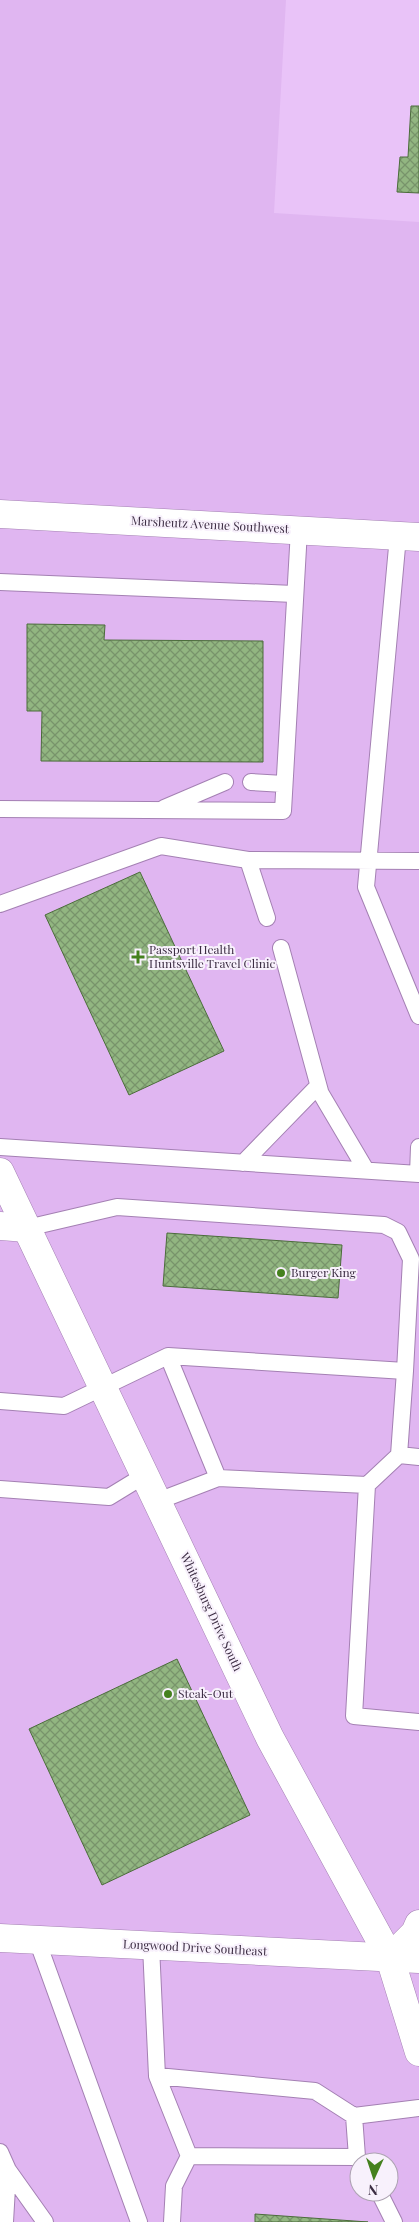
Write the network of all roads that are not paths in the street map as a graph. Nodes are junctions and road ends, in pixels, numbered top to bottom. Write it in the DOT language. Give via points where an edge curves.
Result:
graph roads {
  1 [pos="0,514"];
  2 [pos="299,530"];
  3 [pos="408,536"];
  4 [pos="0,582"];
  5 [pos="294,594"];
  6 [pos="225,782"];
  7 [pos="251,782"];
  8 [pos="284,784"];
  9 [pos="0,809"];
  10 [pos="158,811"];
  11 [pos="248,860"];
  12 [pos="369,861"];
  13 [pos="419,861"];
  14 [pos="0,904"];
  15 [pos="266,918"];
  16 [pos="281,948"];
  17 [pos="419,1016"];
  18 [pos="320,1091"];
  19 [pos="0,1147"];
  20 [pos="419,1147"];
  21 [pos="243,1163"];
  22 [pos="366,1170"];
  23 [pos="0,1172"];
  24 [pos="419,1174"];
  25 [pos="0,1226"];
  26 [pos="27,1228"];
  27 [pos="168,1356"];
  28 [pos="405,1371"];
  29 [pos="104,1388"];
  30 [pos="0,1401"];
  31 [pos="399,1455"];
  32 [pos="419,1457"];
  33 [pos="145,1475"];
  34 [pos="218,1478"];
  35 [pos="367,1486"];
  36 [pos="0,1489"];
  37 [pos="158,1501"];
  38 [pos="419,1722"];
  39 [pos="419,1924"];
  40 [pos="0,1938"];
  41 [pos="37,1940"];
  42 [pos="151,1946"];
  43 [pos="390,1958"];
  44 [pos="419,1959"];
  45 [pos="419,2052"];
  46 [pos="157,2076"];
  47 [pos="419,2108"];
  48 [pos="354,2116"];
  49 [pos="0,2152"];
  50 [pos="357,2152"];
  51 [pos="189,2156"];
  52 [pos="349,2160"];
  53 [pos="8,2170"];
  54 [pos="383,2202"];
  55 [pos="5,2222"];
  56 [pos="45,2222"];
  57 [pos="139,2222"];
  58 [pos="172,2222"];
  59 [pos="394,2222"];
  1 -- 2 [label="main road, Marsheutz Avenue Southwest"];
  2 -- 3 [label="main road, Marsheutz Avenue Southwest"];
  2 -- 5 [label="lane"];
  3 -- 12 [label="lane"];
  4 -- 5 [label="lane"];
  5 -- 8 [label="lane"];
  6 -- 10 [label="lane"];
  7 -- 8 [label="lane"];
  8 -- 10 [label="lane" via="283,811"];
  9 -- 10 [label="lane"];
  11 -- 12 [label="lane"];
  11 -- 14 [label="lane" via="161,846"];
  11 -- 15 [label="lane"];
  12 -- 13 [label="lane"];
  12 -- 17 [label="lane" via="366,887"];
  16 -- 18 [label="lane"];
  18 -- 21 [label="lane" via="317,1087"];
  18 -- 22 [label="lane"];
  19 -- 21 [label="lane"];
  20 -- 24 [label="lane"];
  21 -- 22 [label="lane"];
  22 -- 24 [label="lane"];
  23 -- 26 [label="main road, Whitesburg Drive South"];
  25 -- 26 [label="main road"];
  26 -- 28 [label="lane" via="117,1207 384,1225 398,1232 411,1259"];
  26 -- 29 [label="main road, Whitesburg Drive South"];
  27 -- 28 [label="lane"];
  27 -- 29 [label="lane"];
  27 -- 34 [label="lane"];
  28 -- 31 [label="lane"];
  29 -- 30 [label="lane" via="64,1406"];
  29 -- 33 [label="main road, Whitesburg Drive South"];
  31 -- 32 [label="lane"];
  31 -- 35 [label="lane"];
  33 -- 36 [label="lane" via="109,1497"];
  33 -- 37 [label="main road, Whitesburg Drive South"];
  34 -- 35 [label="lane"];
  34 -- 37 [label="lane"];
  35 -- 38 [label="lane" via="354,1716"];
  37 -- 43 [label="main road, Whitesburg Drive South" via="270,1738"];
  39 -- 43 [label="main road" via="415,1933"];
  40 -- 41 [label="main road, Longwood Drive Southeast"];
  41 -- 42 [label="main road, Longwood Drive Southeast"];
  41 -- 57 [label="lane"];
  42 -- 43 [label="main road, Longwood Drive Southeast"];
  42 -- 46 [label="lane"];
  43 -- 44 [label="main road, Longwood Drive Southeast"];
  43 -- 45 [label="main road, Whitesburg Drive South"];
  46 -- 48 [label="lane" via="315,2091"];
  46 -- 51 [label="lane"];
  47 -- 48 [label="lane"];
  48 -- 50 [label="lane"];
  49 -- 53 [label="lane"];
  51 -- 52 [label="lane"];
  51 -- 58 [label="lane" via="174,2186"];
  53 -- 55 [label="lane"];
  53 -- 56 [label="lane"];
  54 -- 59 [label="lane"];
}
